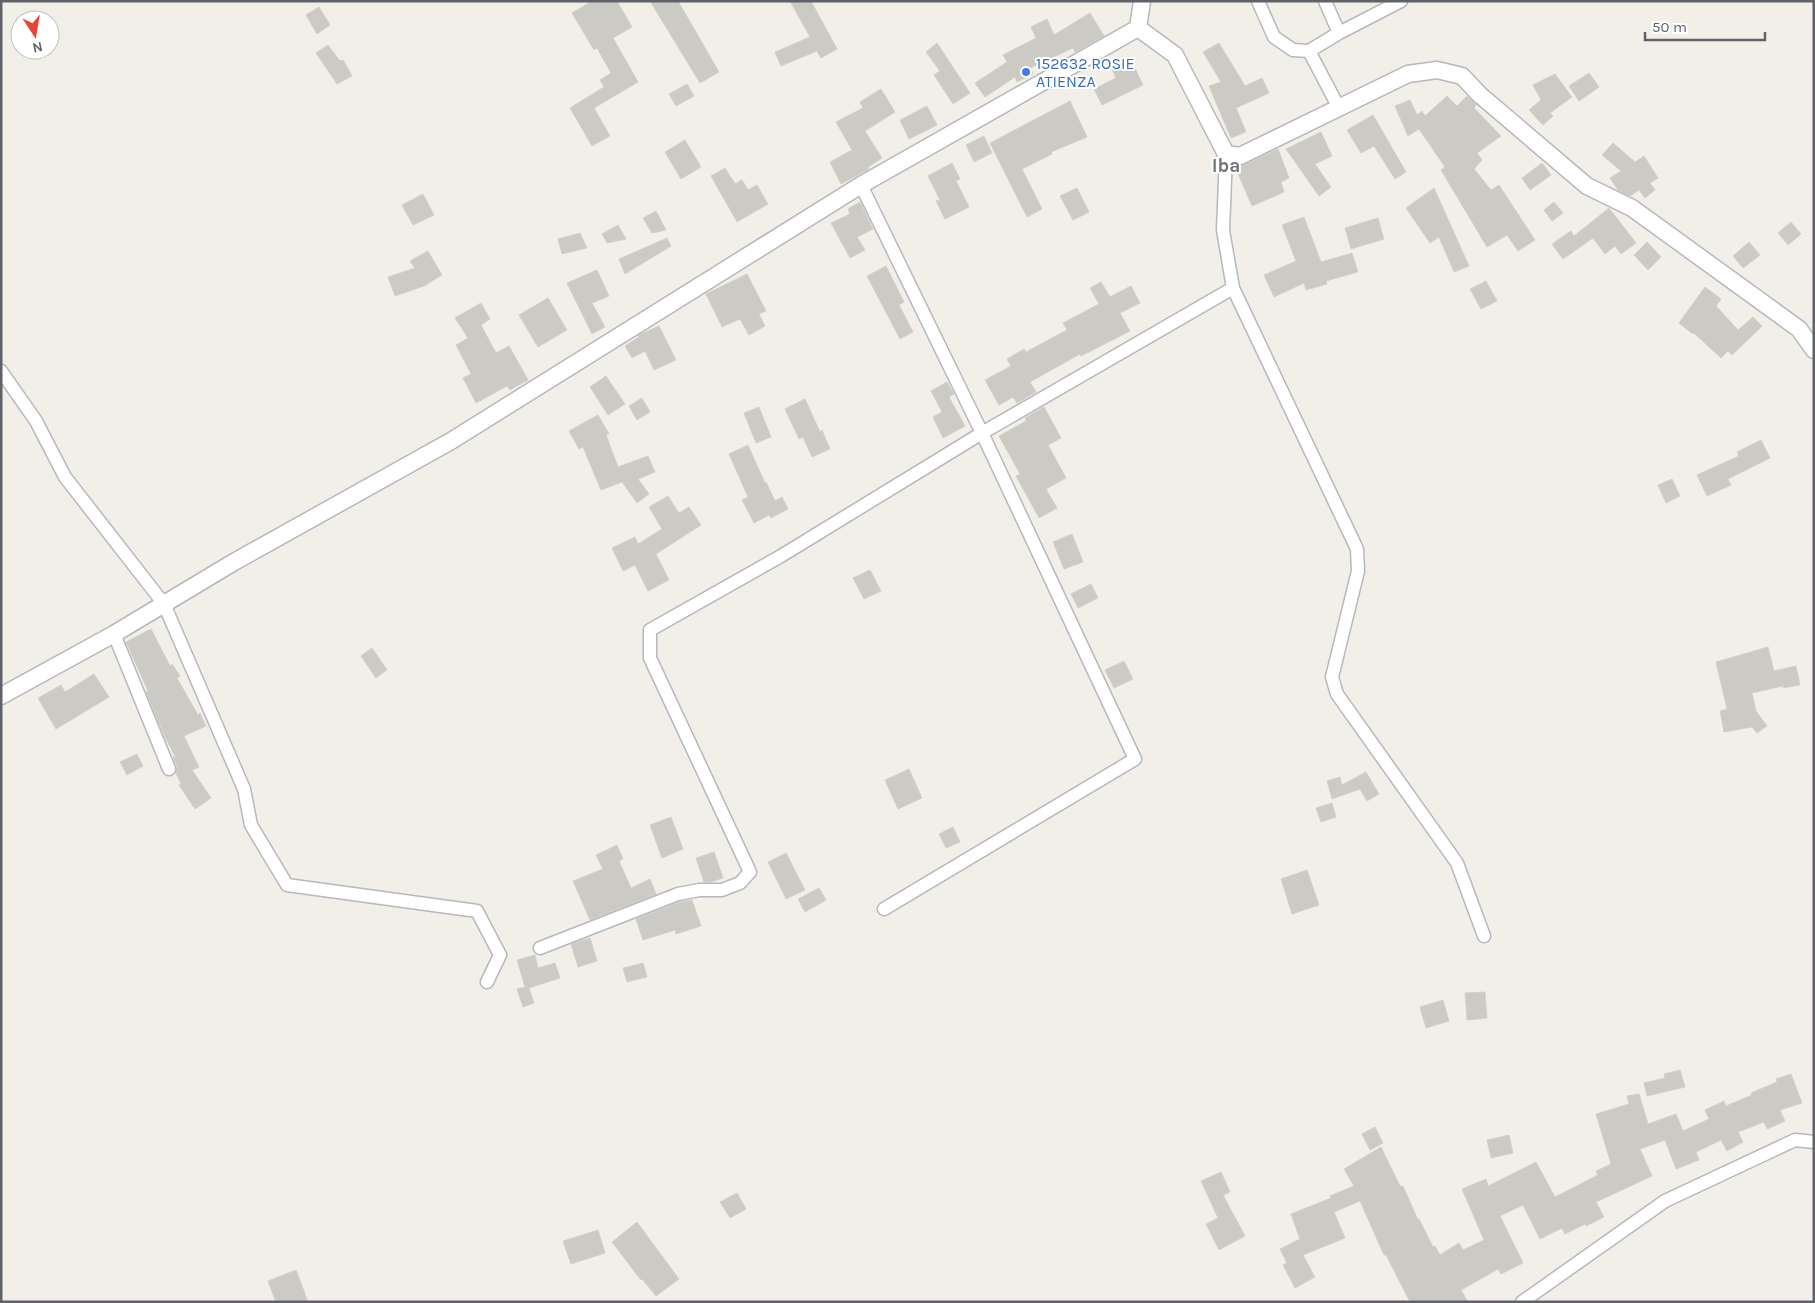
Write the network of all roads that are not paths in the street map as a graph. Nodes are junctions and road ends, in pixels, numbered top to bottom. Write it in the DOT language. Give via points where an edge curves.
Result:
graph roads {
  1 [pos="1142,1"];
  2 [pos="1258,1"];
  3 [pos="1325,1"];
  4 [pos="1394,3"];
  5 [pos="1138,28"];
  6 [pos="1338,33"];
  7 [pos="1309,51"];
  8 [pos="1339,108"];
  9 [pos="1226,154"];
  10 [pos="861,185"];
  11 [pos="1234,288"];
  12 [pos="1814,350"];
  13 [pos="1,371"];
  14 [pos="982,433"];
  15 [pos="164,604"];
  16 [pos="114,634"];
  17 [pos="1,696"];
  18 [pos="169,769"];
  19 [pos="884,909"];
  20 [pos="1484,936"];
  21 [pos="540,948"];
  22 [pos="487,982"];
  23 [pos="1814,1142"];
  24 [pos="1522,1302"];
  1 -- 5 [label="street"];
  2 -- 7 [label="street" via="1274,37 1293,50"];
  3 -- 6 [label="street"];
  4 -- 6 [label="street"];
  5 -- 9 [label="street" via="1175,55"];
  5 -- 10 [label="street"];
  6 -- 7 [label="street"];
  7 -- 8 [label="street"];
  8 -- 9 [label="street" via="1240,156"];
  8 -- 12 [label="street" via="1408,74 1437,70 1462,76 1587,186 1632,208 1799,328"];
  9 -- 11 [label="street" via="1223,230"];
  10 -- 14 [label="street"];
  10 -- 15 [label="street" via="451,441"];
  11 -- 14 [label="street"];
  11 -- 20 [label="street" via="1357,549 1358,571 1332,677 1336,694 1457,863"];
  13 -- 15 [label="street" via="36,420 65,476"];
  14 -- 19 [label="street" via="1135,759"];
  14 -- 21 [label="street" via="781,556 650,630 650,658 750,872 740,883 722,890 678,894"];
  15 -- 16 [label="street"];
  15 -- 22 [label="street" via="244,790 251,824 287,885 477,911 500,955"];
  16 -- 17 [label="street"];
  16 -- 18 [label="street"];
  23 -- 24 [label="street" via="1795,1140 1665,1201"];
}
